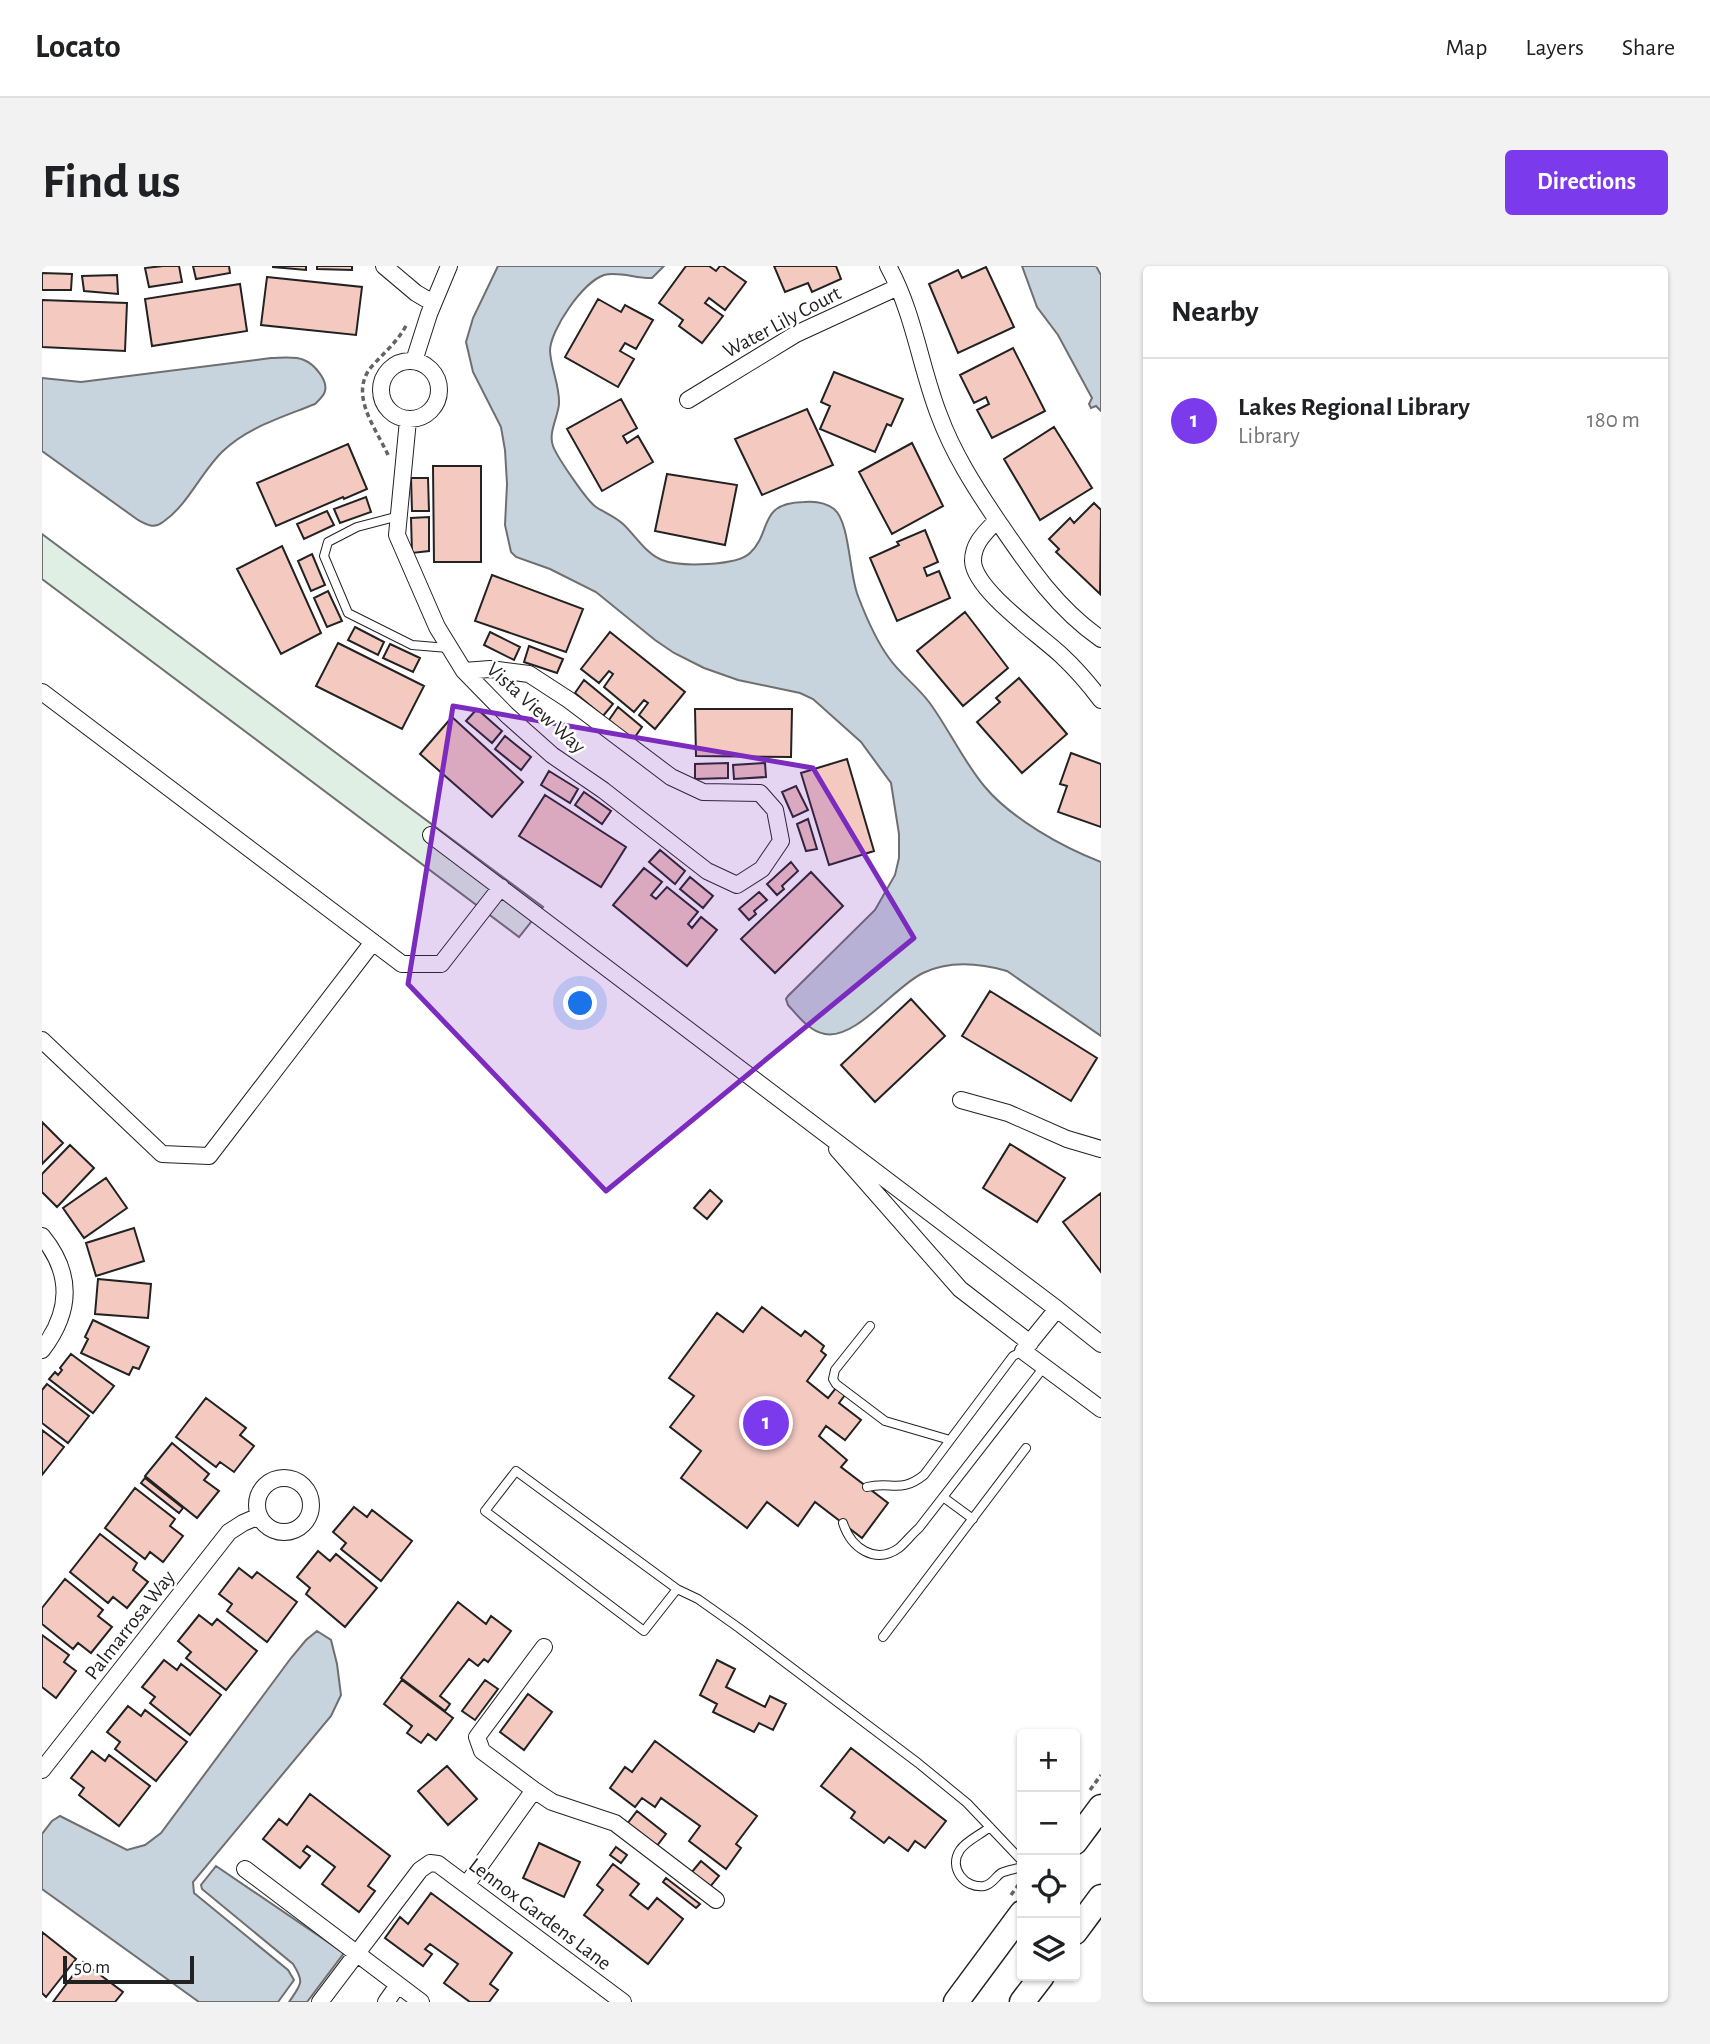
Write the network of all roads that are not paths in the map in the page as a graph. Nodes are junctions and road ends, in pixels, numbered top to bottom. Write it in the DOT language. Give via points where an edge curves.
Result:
graph roads {
  1 [pos="384,266"];
  2 [pos="449,266"];
  3 [pos="888,266"];
  4 [pos="898,287"];
  5 [pos="428,300"];
  6 [pos="414,361"];
  7 [pos="688,400"];
  8 [pos="408,420"];
  9 [pos="399,516"];
  10 [pos="997,520"];
  11 [pos="1101,639"];
  12 [pos="450,648"];
  13 [pos="464,671"];
  14 [pos="42,692"];
  15 [pos="1101,700"];
  16 [pos="431,835"];
  17 [pos="500,887"];
  18 [pos="373,942"];
  19 [pos="42,1040"];
  20 [pos="961,1100"];
  21 [pos="817,1125"];
  22 [pos="1101,1149"];
  23 [pos="42,1236"];
  24 [pos="1057,1309"];
  25 [pos="870,1326"];
  26 [pos="1101,1344"];
  27 [pos="1027,1347"];
  28 [pos="42,1350"];
  29 [pos="1044,1367"];
  30 [pos="1101,1409"];
  31 [pos="950,1440"];
  32 [pos="1026,1448"];
  33 [pos="867,1487"];
  34 [pos="943,1497"];
  35 [pos="259,1516"];
  36 [pos="973,1519"];
  37 [pos="843,1523"];
  38 [pos="677,1589"];
  39 [pos="883,1637"];
  40 [pos="544,1647"];
  41 [pos="42,1770"];
  42 [pos="534,1790"];
  43 [pos="1101,1807"];
  44 [pos="990,1827"];
  45 [pos="1080,1835"];
  46 [pos="1017,1856"];
  47 [pos="245,1868"];
  48 [pos="1017,1869"];
  49 [pos="467,1884"];
  50 [pos="1101,1897"];
  51 [pos="716,1900"];
  52 [pos="1018,1918"];
  53 [pos="1080,1925"];
  54 [pos="356,1954"];
  55 [pos="1038,1981"];
  56 [pos="398,1985"];
  57 [pos="320,2002"];
  58 [pos="386,2002"];
  59 [pos="421,2002"];
  60 [pos="623,2002"];
  61 [pos="956,2002"];
  62 [pos="1022,2002"];
  1 -- 5 [label="street"];
  2 -- 5 [label="street"];
  3 -- 4 [label="street"];
  4 -- 7 [label="street, Water Lily Court" via="796,334"];
  4 -- 10 [label="street" via="939,417"];
  5 -- 6 [label="street"];
  6 -- 8 [label="street" via="436,376 439,393 426,414"];
  6 -- 8 [label="street" via="388,370 380,392 390,412"];
  8 -- 9 [label="street, Vista View Way"];
  9 -- 12 [label="street, Vista View Way" via="397,535"];
  9 -- 12 [label="lane" via="357,527 328,542 324,556 348,613 412,645"];
  10 -- 11 [label="street" via="1045,587"];
  10 -- 15 [label="street" via="976,544 973,564 982,580"];
  12 -- 13 [label="street, Vista View Way"];
  13 -- 13 [label="street, Vista View Way" via="552,755 707,871 737,885 762,869 781,841 775,810 760,793 703,792 671,777 529,674"];
  14 -- 18 [label="street"];
  16 -- 17 [label="street"];
  17 -- 18 [label="street" via="441,964 402,964"];
  17 -- 21 [label="street"];
  18 -- 19 [label="street" via="209,1156 162,1154"];
  20 -- 22 [label="street"];
  21 -- 24 [label="street"];
  21 -- 27 [label="street" via="960,1289"];
  23 -- 28 [label="street" via="55,1254 65,1290 63,1312"];
  24 -- 26 [label="street"];
  24 -- 27 [label="street"];
  25 -- 31 [label="lane" via="835,1370 836,1384 886,1421"];
  27 -- 29 [label="street"];
  27 -- 31 [label="lane" via="1013,1356"];
  29 -- 30 [label="street"];
  29 -- 34 [label="lane"];
  31 -- 33 [label="lane" via="914,1483"];
  32 -- 36 [label="lane"];
  34 -- 36 [label="lane"];
  34 -- 37 [label="lane" via="906,1541 887,1554 864,1552 854,1545"];
  35 -- 41 [label="street, Palmarrosa Way" via="229,1532"];
  36 -- 39 [label="lane"];
  38 -- 38 [label="lane" via="644,1631 485,1511 516,1471"];
  38 -- 44 [label="lane" via="739,1628 907,1755"];
  40 -- 42 [label="street" via="477,1737 482,1751"];
  42 -- 49 [label="street"];
  42 -- 51 [label="street" via="552,1802 615,1823"];
  43 -- 45 [label="main road"];
  44 -- 46 [label="lane"];
  44 -- 48 [label="lane" via="961,1848 956,1863 961,1877 982,1886"];
  47 -- 54 [label="street"];
  49 -- 54 [label="street, Lennox Gardens Lane" via="430,1863"];
  49 -- 60 [label="street, Lennox Gardens Lane"];
  50 -- 53 [label="main road"];
  52 -- 61 [label="main road"];
  54 -- 56 [label="street"];
  54 -- 57 [label="street"];
  55 -- 62 [label="main road"];
  56 -- 58 [label="street"];
  56 -- 59 [label="street"];
}
